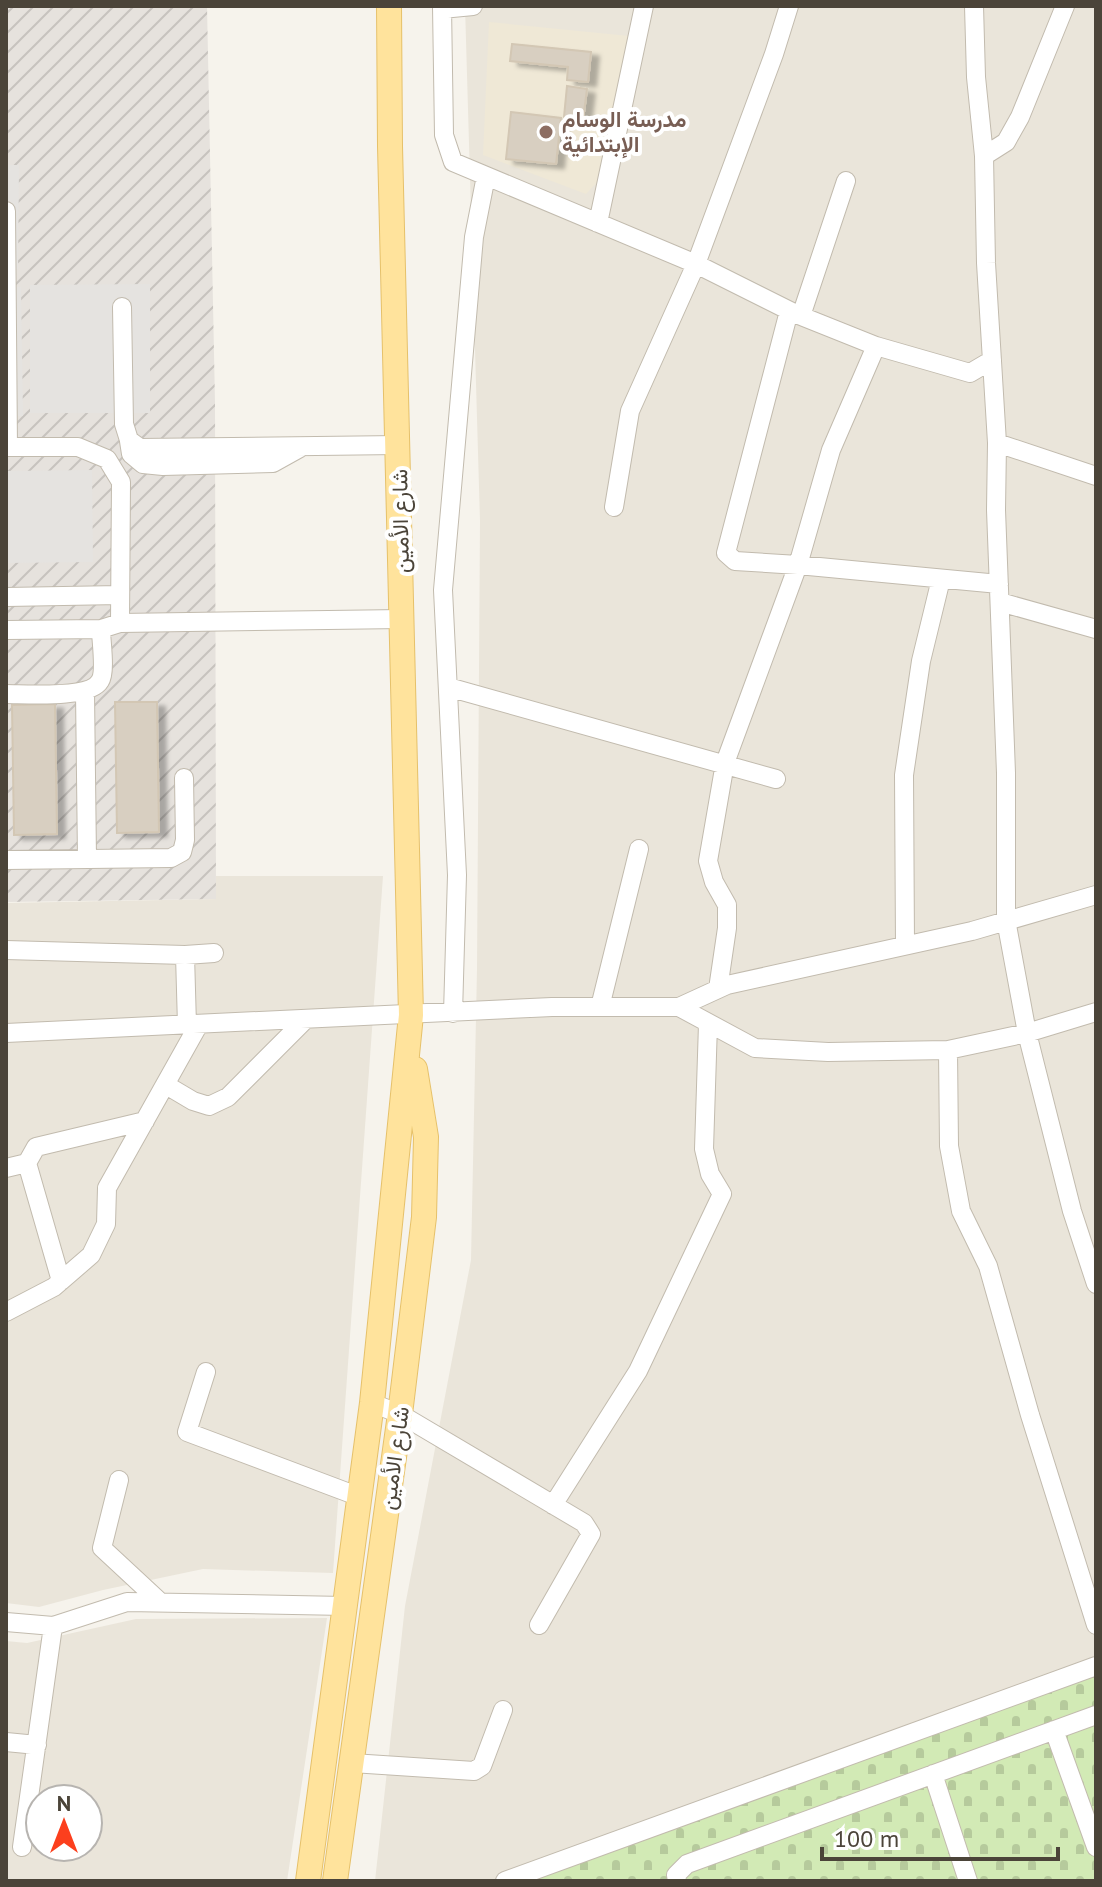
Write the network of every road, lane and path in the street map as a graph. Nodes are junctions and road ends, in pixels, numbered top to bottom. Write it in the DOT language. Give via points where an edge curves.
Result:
graph roads {
  1 [pos="389,6"];
  2 [pos="473,6"];
  3 [pos="644,6"];
  4 [pos="789,6"];
  5 [pos="974,6"];
  6 [pos="1065,6"];
  7 [pos="442,8"];
  8 [pos="984,156"];
  9 [pos="486,176"];
  10 [pos="846,181"];
  11 [pos="6,211"];
  12 [pos="598,223"];
  13 [pos="696,264"];
  14 [pos="122,307"];
  15 [pos="795,313"];
  16 [pos="876,346"];
  17 [pos="7,352"];
  18 [pos="992,360"];
  19 [pos="997,443"];
  20 [pos="399,445"];
  21 [pos="7,447"];
  22 [pos="1096,476"];
  23 [pos="614,507"];
  24 [pos="798,565"];
  25 [pos="941,579"];
  26 [pos="999,593"];
  27 [pos="120,595"];
  28 [pos="6,597"];
  29 [pos="402,619"];
  30 [pos="120,623"];
  31 [pos="101,629"];
  32 [pos="1096,629"];
  33 [pos="6,630"];
  34 [pos="448,687"];
  35 [pos="85,692"];
  36 [pos="6,694"];
  37 [pos="725,763"];
  38 [pos="184,778"];
  39 [pos="776,779"];
  40 [pos="639,849"];
  41 [pos="87,859"];
  42 [pos="6,860"];
  43 [pos="1096,895"];
  44 [pos="1006,920"];
  45 [pos="905,945"];
  46 [pos="6,950"];
  47 [pos="214,953"];
  48 [pos="185,955"];
  49 [pos="718,989"];
  50 [pos="600,1007"];
  51 [pos="679,1007"];
  52 [pos="1096,1012"];
  53 [pos="453,1013"];
  54 [pos="305,1020"];
  55 [pos="193,1024"];
  56 [pos="708,1024"];
  57 [pos="410,1025"];
  58 [pos="6,1033"];
  59 [pos="1027,1033"];
  60 [pos="948,1050"];
  61 [pos="166,1085"];
  62 [pos="145,1121"];
  63 [pos="27,1163"];
  64 [pos="6,1168"];
  65 [pos="61,1281"];
  66 [pos="1096,1282"];
  67 [pos="6,1312"];
  68 [pos="206,1372"];
  69 [pos="372,1403"];
  70 [pos="400,1414"];
  71 [pos="119,1480"];
  72 [pos="360,1497"];
  73 [pos="553,1505"];
  74 [pos="158,1600"];
  75 [pos="345,1606"];
  76 [pos="6,1622"];
  77 [pos="539,1625"];
  78 [pos="1096,1625"];
  79 [pos="53,1626"];
  80 [pos="1096,1666"];
  81 [pos="503,1710"];
  82 [pos="1096,1715"];
  83 [pos="1054,1730"];
  84 [pos="6,1742"];
  85 [pos="37,1745"];
  86 [pos="352,1763"];
  87 [pos="933,1774"];
  88 [pos="22,1847"];
  89 [pos="1096,1847"];
  90 [pos="308,1881"];
  91 [pos="335,1881"];
  92 [pos="505,1881"];
  93 [pos="677,1881"];
  94 [pos="968,1881"];
  1 -- 20 [label="main road, شارع الأمين"];
  2 -- 7 [label="street"];
  3 -- 12 [label="street"];
  4 -- 13 [label="street"];
  5 -- 8 [label="street"];
  6 -- 8 [label="street" via="1020,117 1006,142"];
  7 -- 9 [label="street" via="444,135 453,162"];
  8 -- 18 [label="street"];
  9 -- 12 [label="street"];
  9 -- 34 [label="street" via="474,237 449,497 443,590"];
  10 -- 15 [label="street"];
  11 -- 17 [label="street"];
  12 -- 13 [label="street"];
  13 -- 15 [label="street"];
  13 -- 23 [label="street" via="630,411"];
  14 -- 20 [label="street" via="124,424 129,440 140,448"];
  15 -- 16 [label="street"];
  15 -- 24 [label="street" via="726,553 735,561"];
  16 -- 18 [label="street" via="970,373"];
  16 -- 24 [label="street" via="831,450"];
  17 -- 21 [label="street"];
  18 -- 19 [label="street"];
  19 -- 22 [label="street"];
  19 -- 26 [label="street"];
  20 -- 29 [label="main road, شارع الأمين"];
  21 -- 27 [label="street" via="78,447 107,459 121,482"];
  24 -- 25 [label="street"];
  24 -- 37 [label="street"];
  25 -- 26 [label="street"];
  25 -- 45 [label="street" via="921,661 904,775"];
  26 -- 32 [label="street"];
  26 -- 44 [label="street"];
  27 -- 28 [label="street"];
  27 -- 30 [label="street"];
  29 -- 30 [label="street"];
  29 -- 57 [label="main road, شارع الأمين"];
  30 -- 31 [label="street"];
  31 -- 33 [label="street"];
  31 -- 35 [label="street" via="102,674"];
  34 -- 37 [label="street"];
  34 -- 53 [label="street" via="457,875"];
  35 -- 36 [label="street"];
  35 -- 41 [label="street"];
  37 -- 39 [label="street"];
  37 -- 49 [label="street" via="708,861 727,905"];
  38 -- 41 [label="street" via="182,852 171,858"];
  40 -- 50 [label="street"];
  41 -- 42 [label="street"];
  43 -- 44 [label="street"];
  44 -- 45 [label="street"];
  44 -- 59 [label="street"];
  45 -- 49 [label="street"];
  46 -- 48 [label="street"];
  47 -- 48 [label="street"];
  48 -- 55 [label="street"];
  49 -- 51 [label="street"];
  50 -- 51 [label="street"];
  50 -- 53 [label="street"];
  51 -- 56 [label="street"];
  52 -- 59 [label="street"];
  53 -- 57 [label="street"];
  54 -- 55 [label="street"];
  54 -- 57 [label="street"];
  54 -- 61 [label="street" via="228,1097 209,1106"];
  55 -- 58 [label="street"];
  55 -- 61 [label="street"];
  56 -- 60 [label="street" via="755,1048"];
  56 -- 73 [label="street" via="704,1149 722,1194 638,1371"];
  57 -- 69 [label="main road, شارع الأمين"];
  57 -- 70 [label="main road, شارع الأمين" via="426,1137 424,1217"];
  59 -- 60 [label="street"];
  59 -- 66 [label="street" via="1072,1211"];
  60 -- 78 [label="street" via="949,1146 961,1211 988,1266"];
  61 -- 62 [label="street"];
  62 -- 63 [label="street" via="36,1147"];
  62 -- 65 [label="street" via="107,1188 106,1224 91,1255"];
  63 -- 64 [label="street"];
  63 -- 65 [label="street"];
  65 -- 67 [label="street"];
  68 -- 72 [label="street" via="187,1432"];
  69 -- 70 [label="street"];
  69 -- 72 [label="main road, شارع الأمين"];
  70 -- 73 [label="street"];
  70 -- 86 [label="main road, شارع الأمين"];
  71 -- 74 [label="street" via="102,1548"];
  72 -- 75 [label="main road, شارع الأمين"];
  73 -- 77 [label="street" via="584,1523 591,1534"];
  74 -- 75 [label="street"];
  74 -- 79 [label="street" via="127,1602"];
  75 -- 90 [label="main road, شارع الأمين"];
  76 -- 79 [label="street"];
  79 -- 85 [label="street"];
  80 -- 92 [label="street"];
  81 -- 86 [label="street" via="482,1766 474,1771"];
  82 -- 83 [label="street"];
  83 -- 87 [label="street"];
  83 -- 89 [label="street"];
  84 -- 85 [label="street"];
  85 -- 88 [label="street"];
  86 -- 91 [label="main road, شارع الأمين"];
  87 -- 93 [label="street" via="687,1864"];
  87 -- 94 [label="street"];
}
